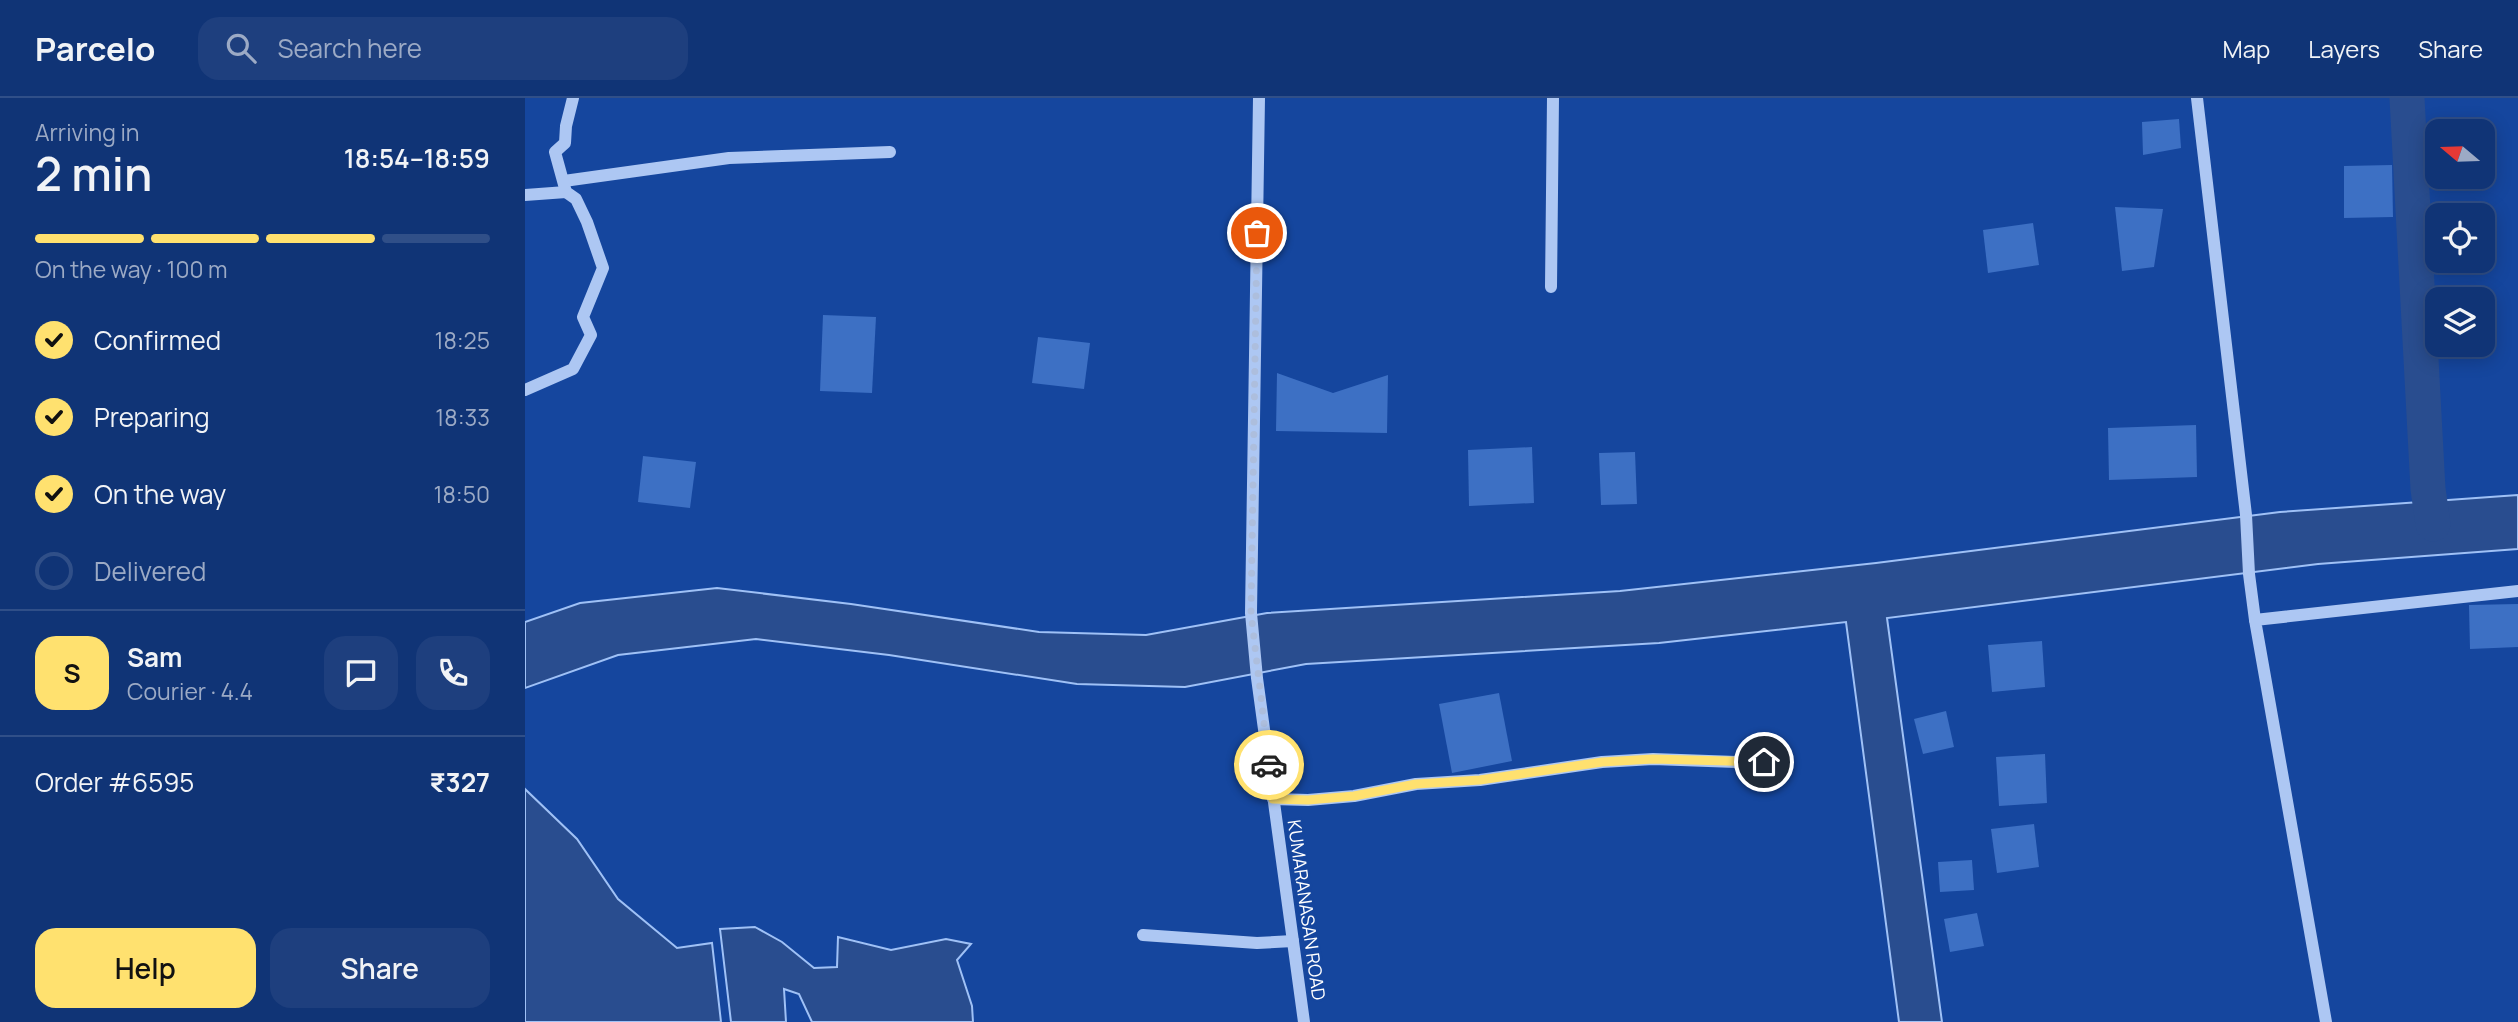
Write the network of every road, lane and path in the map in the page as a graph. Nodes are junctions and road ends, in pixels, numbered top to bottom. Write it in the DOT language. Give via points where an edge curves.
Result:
graph roads {
  1 [pos="573,98"];
  2 [pos="1259,98"];
  3 [pos="1553,98"];
  4 [pos="2197,98"];
  5 [pos="890,152"];
  6 [pos="565,186"];
  7 [pos="525,195"];
  8 [pos="1551,287"];
  9 [pos="525,390"];
  10 [pos="2518,591"];
  11 [pos="2255,620"];
  12 [pos="1764,762"];
  13 [pos="1273,799"];
  14 [pos="1143,935"];
  15 [pos="1293,941"];
  16 [pos="1304,1022"];
  17 [pos="2326,1022"];
  1 -- 6 [label="street" via="565,144 555,152"];
  2 -- 13 [label="street, KUMARANASAN ROAD" via="1251,613"];
  3 -- 8 [label="street"];
  4 -- 11 [label="street"];
  5 -- 6 [label="street" via="729,158"];
  6 -- 7 [label="street"];
  6 -- 9 [label="street" via="587,222 603,268 583,317 591,335 573,369"];
  10 -- 11 [label="street"];
  11 -- 17 [label="street"];
  12 -- 13 [label="street" via="1602,762 1354,796"];
  13 -- 15 [label="street, KUMARANASAN ROAD"];
  14 -- 15 [label="street"];
  15 -- 16 [label="street, KUMARANASAN ROAD"];
}
